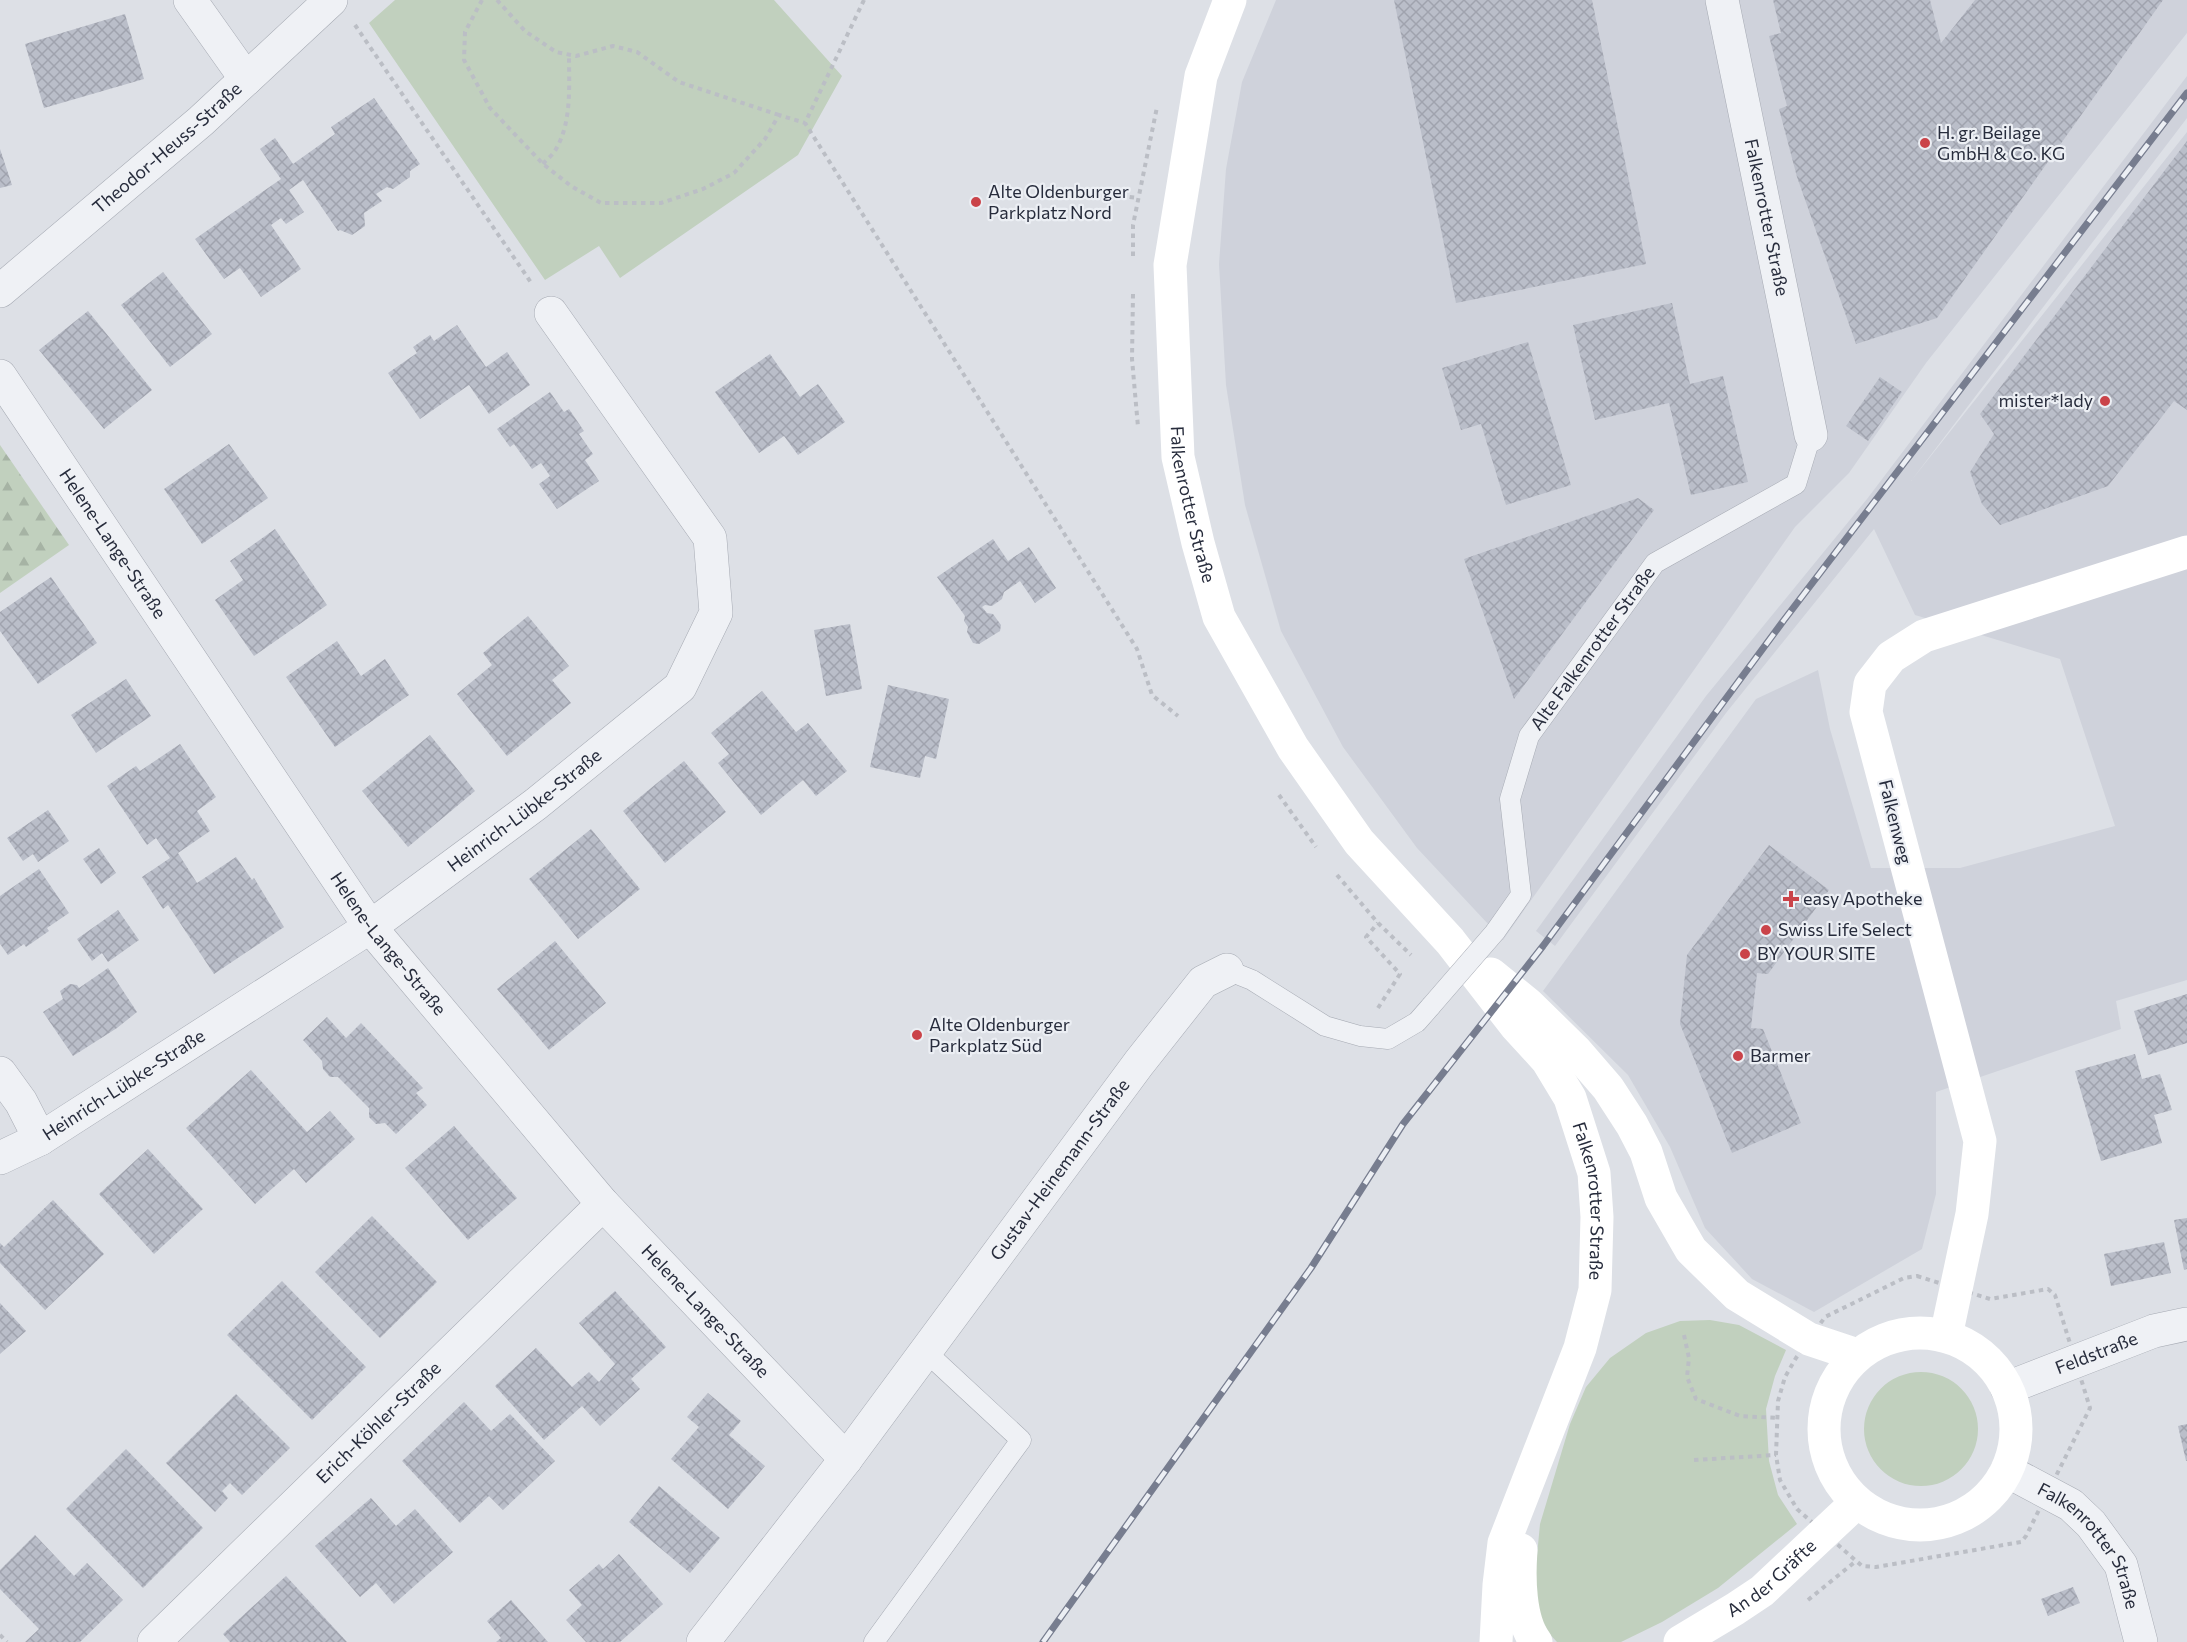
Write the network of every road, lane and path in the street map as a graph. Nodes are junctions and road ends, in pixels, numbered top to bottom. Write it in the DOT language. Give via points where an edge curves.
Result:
graph roads {
  1 [pos="190,0"];
  2 [pos="482,0"];
  3 [pos="497,0"];
  4 [pos="864,0"];
  5 [pos="1230,0"];
  6 [pos="1722,0"];
  7 [pos="341,9"];
  8 [pos="569,55"];
  9 [pos="246,80"];
  10 [pos="779,115"];
  11 [pos="805,123"];
  12 [pos="543,164"];
  13 [pos="1084,191"];
  14 [pos="1138,198"];
  15 [pos="0,291"];
  16 [pos="551,313"];
  17 [pos="0,376"];
  18 [pos="1811,435"];
  19 [pos="2187,552"];
  20 [pos="1178,716"];
  21 [pos="1274,788"];
  22 [pos="1321,855"];
  23 [pos="1336,873"];
  24 [pos="1378,923"];
  25 [pos="370,927"];
  26 [pos="1495,932"];
  27 [pos="1450,941"];
  28 [pos="1418,963"];
  29 [pos="1227,970"];
  30 [pos="1360,1036"];
  31 [pos="0,1073"];
  32 [pos="40,1139"];
  33 [pos="0,1158"];
  34 [pos="603,1204"];
  35 [pos="1955,1290"];
  36 [pos="2187,1324"];
  37 [pos="1684,1335"];
  38 [pos="1946,1336"];
  39 [pos="1809,1339"];
  40 [pos="925,1351"];
  41 [pos="1857,1355"];
  42 [pos="2076,1361"];
  43 [pos="2007,1388"];
  44 [pos="1778,1418"];
  45 [pos="1776,1455"];
  46 [pos="846,1459"];
  47 [pos="1694,1461"];
  48 [pos="2007,1471"];
  49 [pos="1524,1491"];
  50 [pos="2047,1491"];
  51 [pos="1857,1502"];
  52 [pos="1824,1534"];
  53 [pos="0,1635"];
  54 [pos="8,1642"];
  55 [pos="154,1642"];
  56 [pos="703,1642"];
  57 [pos="874,1642"];
  58 [pos="1496,1642"];
  59 [pos="1536,1642"];
  60 [pos="1680,1642"];
  61 [pos="2141,1642"];
  1 -- 9 [label="street"];
  2 -- 12 [label="path" via="465,32 464,60 490,108"];
  3 -- 8 [label="path" via="525,31 556,52"];
  4 -- 11 [label="path"];
  5 -- 27 [label="main road, Falkenrotter Straße" via="1201,76 1170,265 1178,457 1198,543 1220,617 1293,748 1359,842"];
  6 -- 18 [label="street, Falkenrotter Straße"];
  7 -- 9 [label="street, Theodor-Heuss-Straße"];
  7 -- 16 [label="path"];
  8 -- 10 [label="path" via="613,46 637,52 679,82"];
  8 -- 12 [label="path" via="569,104 556,150"];
  9 -- 15 [label="street, Theodor-Heuss-Straße"];
  10 -- 11 [label="path"];
  10 -- 12 [label="path" via="765,139 734,173 703,189 661,203 601,203"];
  11 -- 20 [label="path" via="1137,649 1152,695"];
  13 -- 14 [label="path"];
  16 -- 25 [label="street, Heinrich-Lübke-Straße" via="710,538 716,613 680,687 536,804"];
  17 -- 25 [label="street, Helene-Lange-Straße"];
  18 -- 26 [label="lane, Alte Falkenrotter Straße" via="1796,484 1655,563 1529,736 1510,799 1521,895"];
  19 -- 35 [label="main road, Falkenweg" via="1924,636 1891,657 1870,684 1866,712 1980,1141 1972,1214"];
  21 -- 22 [label="path"];
  23 -- 24 [label="path"];
  24 -- 28 [label="path"];
  24 -- 30 [label="path" via="1366,937 1400,974"];
  25 -- 32 [label="street, Heinrich-Lübke-Straße"];
  25 -- 34 [label="street, Helene-Lange-Straße"];
  26 -- 30 [label="lane, Gustav-Heinemann-Straße, bridge" via="1417,1022 1388,1039"];
  27 -- 39 [label="main road, Falkenrotter Straße" via="1528,1004 1608,1088 1646,1152 1661,1198 1691,1250 1737,1295"];
  27 -- 49 [label="main road, Falkenrotter Straße" via="1546,1060 1570,1098 1594,1173 1595,1290 1580,1348"];
  29 -- 30 [label="lane, Gustav-Heinemann-Straße" via="1252,980 1325,1026"];
  29 -- 40 [label="street, Gustav-Heinemann-Straße" via="1203,982 1138,1063"];
  31 -- 32 [label="street"];
  32 -- 33 [label="street, Heinrich-Lübke-Straße"];
  34 -- 46 [label="street, Helene-Lange-Straße"];
  34 -- 55 [label="street, Erich-Köhler-Straße"];
  35 -- 38 [label="main road, Falkenweg"];
  35 -- 39 [label="path" via="1917,1276 1904,1278 1825,1317"];
  35 -- 42 [label="path" via="1990,1299 2048,1289 2055,1295"];
  36 -- 42 [label="street, Feldstraße" via="2154,1331"];
  37 -- 44 [label="path" via="1689,1358 1687,1377 1696,1399 1740,1416"];
  38 -- 41 [label="main road" via="1914,1332 1883,1339"];
  38 -- 43 [label="main road" via="1971,1347 1992,1365"];
  39 -- 41 [label="main road, Falkenrotter Straße"];
  39 -- 44 [label="path" via="1785,1377"];
  40 -- 46 [label="street, Gustav-Heinemann-Straße"];
  40 -- 57 [label="lane" via="1021,1440"];
  41 -- 51 [label="main road" via="1835,1381 1824,1412 1825,1445 1836,1476"];
  42 -- 43 [label="street, Feldstraße"];
  42 -- 50 [label="path" via="2090,1408"];
  43 -- 48 [label="main road" via="2015,1415 2015,1443"];
  44 -- 45 [label="path"];
  45 -- 47 [label="path"];
  45 -- 52 [label="path" via="1780,1480 1797,1509"];
  46 -- 56 [label="street, Gustav-Heinemann-Straße"];
  48 -- 50 [label="street, Falkenrotter Straße"];
  48 -- 51 [label="main road" via="1990,1495 1967,1513 1939,1523 1910,1525 1881,1518"];
  49 -- 58 [label="main road, Falkenrotter Straße" via="1504,1543"];
  49 -- 59 [label="main road, Falkenrotter Straße" via="1519,1578 1524,1609"];
  50 -- 52 [label="path" via="2020,1542 1875,1567 1862,1566"];
  50 -- 61 [label="street, Falkenrotter Straße" via="2071,1505 2091,1524 2121,1565"];
  51 -- 52 [label="main road, An der Gräfte"];
  52 -- 60 [label="main road, An der Gräfte" via="1762,1591"];
  53 -- 54 [label="path"];
}
